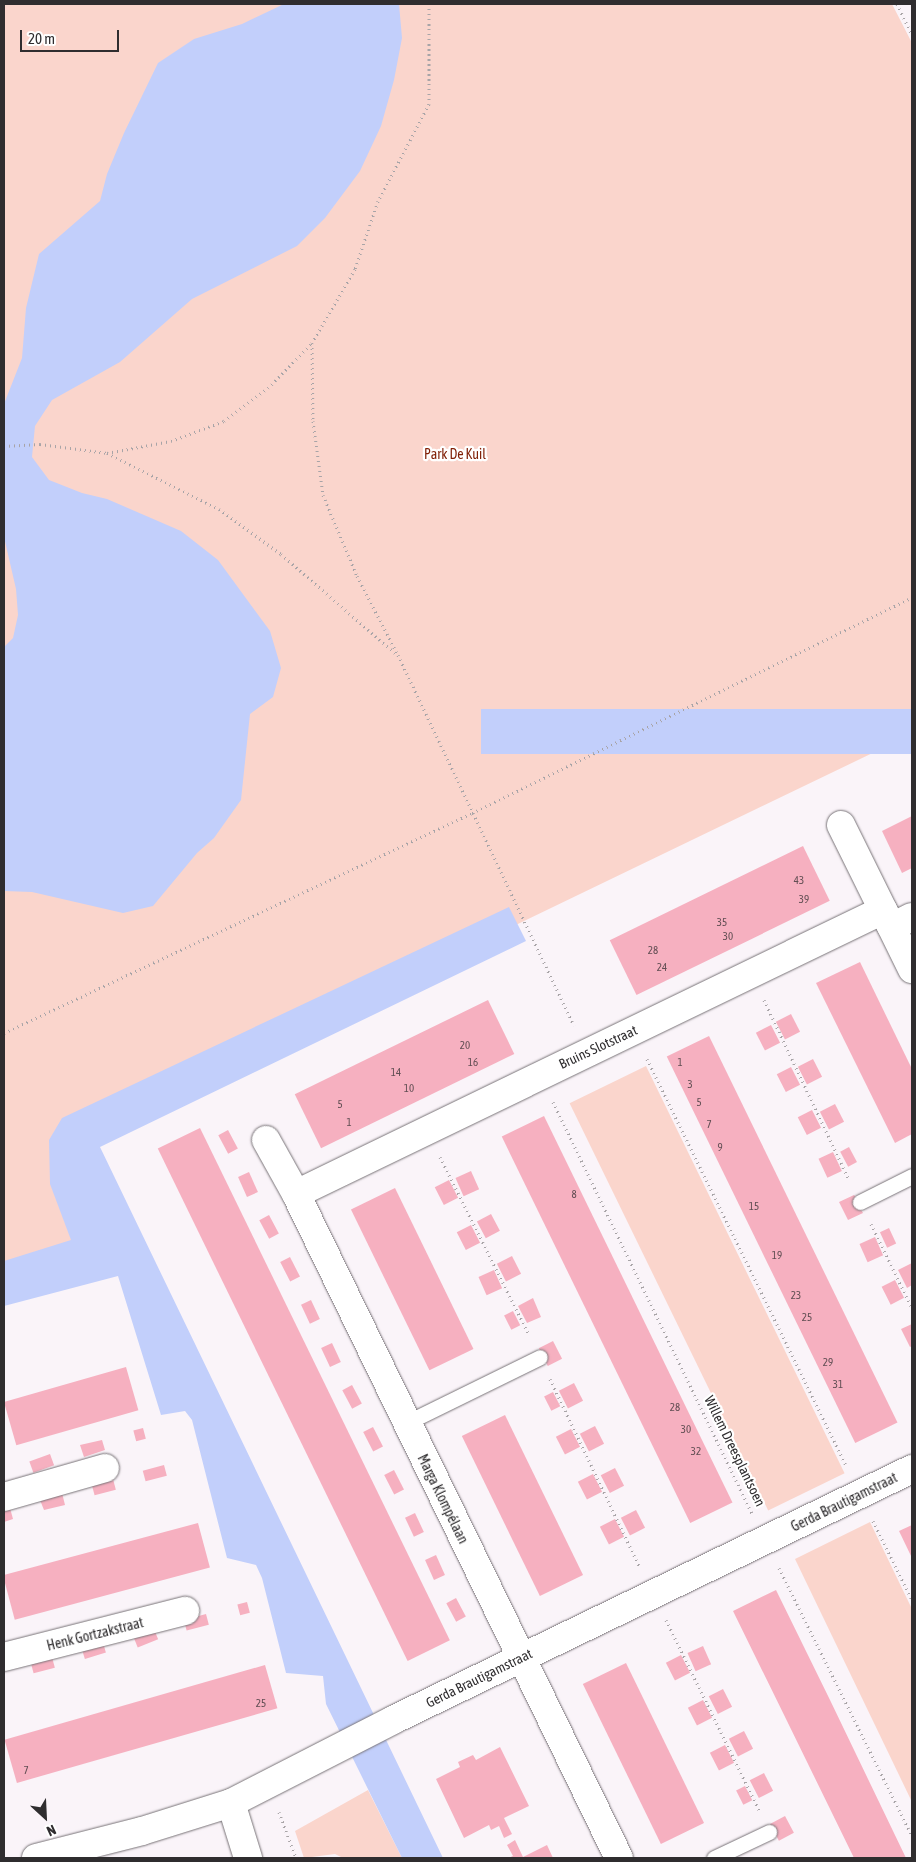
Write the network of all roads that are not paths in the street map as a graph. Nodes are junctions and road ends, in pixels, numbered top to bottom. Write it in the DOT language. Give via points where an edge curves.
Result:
graph roads {
  1 [pos="841,825"];
  2 [pos="902,922"];
  3 [pos="912,969"];
  4 [pos="266,1140"];
  5 [pos="912,1176"];
  6 [pos="296,1194"];
  7 [pos="860,1202"];
  8 [pos="540,1357"];
  9 [pos="406,1423"];
  10 [pos="105,1468"];
  11 [pos="912,1469"];
  12 [pos="4,1497"];
  13 [pos="186,1611"];
  14 [pos="4,1657"];
  15 [pos="520,1658"];
  16 [pos="231,1804"];
  17 [pos="769,1832"];
  18 [pos="36,1858"];
  19 [pos="248,1858"];
  20 [pos="619,1858"];
  21 [pos="714,1858"];
  1 -- 2 [label="street"];
  2 -- 3 [label="street"];
  2 -- 6 [label="street, Bruins Slotstraat" via="883,910"];
  4 -- 6 [label="street, Marga Klompélaan"];
  5 -- 7 [label="lane"];
  6 -- 9 [label="street, Marga Klompélaan"];
  8 -- 9 [label="lane"];
  9 -- 15 [label="street, Marga Klompélaan"];
  10 -- 12 [label="street"];
  11 -- 15 [label="street, Gerda Brautigamstraat"];
  13 -- 14 [label="street, Henk Gortzakstraat"];
  15 -- 16 [label="street, Gerda Brautigamstraat" via="321,1755"];
  15 -- 20 [label="street, Marga Klompélaan"];
  16 -- 18 [label="street, Gerda Brautigamstraat"];
  16 -- 19 [label="street"];
  17 -- 21 [label="lane"];
}
